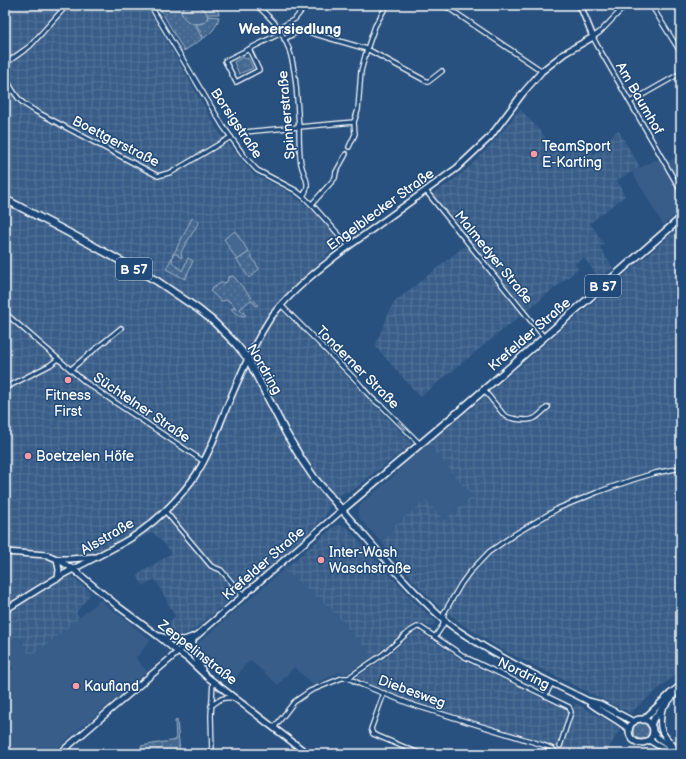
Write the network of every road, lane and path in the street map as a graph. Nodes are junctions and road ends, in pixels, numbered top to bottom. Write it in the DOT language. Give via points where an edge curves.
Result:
graph roads {
  1 [pos="67,5"];
  2 [pos="150,5"];
  3 [pos="257,5"];
  4 [pos="306,5"];
  5 [pos="388,5"];
  6 [pos="444,5"];
  7 [pos="580,5"];
  8 [pos="626,5"];
  9 [pos="651,5"];
  10 [pos="279,28"];
  11 [pos="281,33"];
  12 [pos="593,37"];
  13 [pos="284,39"];
  14 [pos="367,48"];
  15 [pos="249,49"];
  16 [pos="681,53"];
  17 [pos="5,68"];
  18 [pos="542,71"];
  19 [pos="5,72"];
  20 [pos="442,72"];
  21 [pos="681,73"];
  22 [pos="630,102"];
  23 [pos="354,122"];
  24 [pos="298,128"];
  25 [pos="244,132"];
  26 [pos="231,137"];
  27 [pos="349,147"];
  28 [pos="346,154"];
  29 [pos="426,191"];
  30 [pos="681,191"];
  31 [pos="303,196"];
  32 [pos="5,199"];
  33 [pos="312,204"];
  34 [pos="681,218"];
  35 [pos="348,246"];
  36 [pos="281,305"];
  37 [pos="5,313"];
  38 [pos="121,328"];
  39 [pos="544,337"];
  40 [pos="58,358"];
  41 [pos="248,359"];
  42 [pos="71,369"];
  43 [pos="5,388"];
  44 [pos="484,390"];
  45 [pos="548,407"];
  46 [pos="420,444"];
  47 [pos="203,461"];
  48 [pos="681,468"];
  49 [pos="342,510"];
  50 [pos="165,511"];
  51 [pos="5,552"];
  52 [pos="96,557"];
  53 [pos="57,559"];
  54 [pos="74,569"];
  55 [pos="58,578"];
  56 [pos="243,596"];
  57 [pos="5,610"];
  58 [pos="444,620"];
  59 [pos="198,634"];
  60 [pos="158,636"];
  61 [pos="435,636"];
  62 [pos="194,639"];
  63 [pos="178,652"];
  64 [pos="206,676"];
  65 [pos="349,678"];
  66 [pos="213,680"];
  67 [pos="552,683"];
  68 [pos="681,685"];
  69 [pos="384,694"];
  70 [pos="546,696"];
  71 [pos="237,698"];
  72 [pos="588,701"];
  73 [pos="211,706"];
  74 [pos="662,708"];
  75 [pos="643,720"];
  76 [pos="634,722"];
  77 [pos="650,725"];
  78 [pos="274,728"];
  79 [pos="629,729"];
  80 [pos="653,732"];
  81 [pos="649,740"];
  82 [pos="560,746"];
  83 [pos="556,753"];
  84 [pos="680,753"];
  85 [pos="59,754"];
  86 [pos="212,754"];
  87 [pos="308,754"];
  88 [pos="421,754"];
  89 [pos="673,754"];
  1 -- 17 [label="street" via="30,46 9,61"];
  2 -- 26 [label="street, Borsigstraße"];
  3 -- 10 [label="street, Spinnerstraße"];
  4 -- 10 [label="street" via="295,19"];
  5 -- 14 [label="street" via="375,26"];
  6 -- 18 [label="street"];
  7 -- 12 [label="street"];
  8 -- 12 [label="street"];
  9 -- 16 [label="street"];
  10 -- 11 [label="street, Spinnerstraße"];
  11 -- 13 [label="street, Spinnerstraße"];
  11 -- 15 [label="street, Spinnerstraße"];
  12 -- 18 [label="street, Engelblecker Straße" via="565,53"];
  12 -- 22 [label="street, Am Baumhof"];
  13 -- 14 [label="street" via="301,30"];
  13 -- 24 [label="street, Spinnerstraße" via="294,69"];
  14 -- 20 [label="street" via="428,82"];
  14 -- 23 [label="street"];
  15 -- 15 [label="street, Spinnerstraße" via="225,61 236,82 259,70"];
  18 -- 29 [label="street, Engelblecker Straße" via="490,137 457,168"];
  19 -- 26 [label="street, Boettgerstraße" via="5,77 15,93 34,111 158,176 172,172"];
  21 -- 22 [label="street"];
  22 -- 30 [label="street, Am Baumhof"];
  23 -- 24 [label="street"];
  23 -- 27 [label="street" via="355,134"];
  24 -- 25 [label="street"];
  24 -- 31 [label="street, Spinnerstraße" via="301,164 307,182"];
  26 -- 31 [label="street, Borsigstraße" via="257,170"];
  28 -- 33 [label="street" via="336,178"];
  29 -- 35 [label="street, Engelblecker Straße"];
  29 -- 39 [label="street, Malmedyer Straße"];
  31 -- 33 [label="street, Borsigstraße"];
  32 -- 41 [label="main road, Nordring / B 57" via="177,294 213,320"];
  33 -- 35 [label="street, Borsigstraße"];
  34 -- 39 [label="main road, Krefelder Straße / B 57"];
  35 -- 36 [label="street, Engelblecker Straße"];
  36 -- 41 [label="street, Engelblecker Straße" via="270,318"];
  36 -- 46 [label="street, Tonderner Straße, one-way" via="356,378 363,390"];
  37 -- 40 [label="street, Süchtelner Straße"];
  38 -- 42 [label="street, Süchtelner Straße"];
  39 -- 44 [label="main road, Krefelder Straße / B 57"];
  40 -- 42 [label="street, Süchtelner Straße"];
  40 -- 43 [label="street" via="50,365"];
  41 -- 47 [label="street, Engelblecker Straße"];
  41 -- 49 [label="main road, Nordring / B 57" via="302,460"];
  42 -- 47 [label="street, Süchtelner Straße" via="116,403"];
  44 -- 45 [label="street, Krefelder Straße" via="507,417 529,420"];
  44 -- 46 [label="main road, Krefelder Straße / B 57"];
  46 -- 49 [label="main road, Krefelder Straße / B 57"];
  47 -- 50 [label="street, Alsstraße" via="191,482"];
  48 -- 58 [label="street" via="655,473 598,492 559,508 516,534 489,552 469,573 444,613"];
  49 -- 56 [label="street, Krefelder Straße"];
  49 -- 58 [label="street, Nordring" via="401,578"];
  50 -- 52 [label="street, Alsstraße" via="131,537"];
  50 -- 56 [label="street" via="211,566 221,570"];
  51 -- 53 [label="street" via="47,555"];
  52 -- 53 [label="street"];
  52 -- 54 [label="street, Alsstraße"];
  53 -- 54 [label="street, Zeppelinstraße"];
  53 -- 55 [label="street"];
  54 -- 55 [label="street, Alsstraße"];
  54 -- 60 [label="street, Zeppelinstraße"];
  55 -- 57 [label="street, Alsstraße"];
  56 -- 59 [label="street, Krefelder Straße"];
  58 -- 61 [label="street"];
  58 -- 67 [label="street, Nordring" via="459,632"];
  59 -- 60 [label="street" via="183,640"];
  59 -- 62 [label="street, Krefelder Straße"];
  60 -- 63 [label="street, Zeppelinstraße"];
  61 -- 65 [label="street, Nordring" via="420,627 414,628 382,656"];
  61 -- 70 [label="street, Nordring" via="465,657"];
  62 -- 63 [label="street, Krefelder Straße"];
  62 -- 64 [label="street" via="192,646 195,657"];
  63 -- 64 [label="street, Zeppelinstraße"];
  63 -- 85 [label="street, Krefelder Straße"];
  64 -- 66 [label="street, Zeppelinstraße"];
  65 -- 69 [label="street, Diebesweg"];
  65 -- 78 [label="street" via="325,685 294,702"];
  66 -- 71 [label="street, Zeppelinstraße"];
  66 -- 73 [label="street"];
  67 -- 70 [label="street"];
  67 -- 72 [label="street, Nordring"];
  68 -- 74 [label="street"];
  68 -- 75 [label="street"];
  69 -- 83 [label="street, Diebesweg" via="543,745"];
  69 -- 88 [label="street" via="371,729 373,734"];
  70 -- 82 [label="street, Nordring" via="569,707 571,712"];
  71 -- 73 [label="street" via="226,697"];
  71 -- 78 [label="street, Zeppelinstraße"];
  72 -- 76 [label="street, Nordring" via="600,704"];
  72 -- 79 [label="street, Nordring"];
  73 -- 86 [label="street"];
  74 -- 77 [label="street"];
  74 -- 84 [label="street" via="662,731"];
  75 -- 76 [label="street"];
  75 -- 77 [label="street"];
  76 -- 79 [label="street"];
  77 -- 80 [label="street"];
  78 -- 87 [label="street, Zeppelinstraße"];
  79 -- 81 [label="street" via="630,736 635,742"];
  80 -- 81 [label="street"];
  80 -- 84 [label="street"];
  81 -- 89 [label="street"];
}
